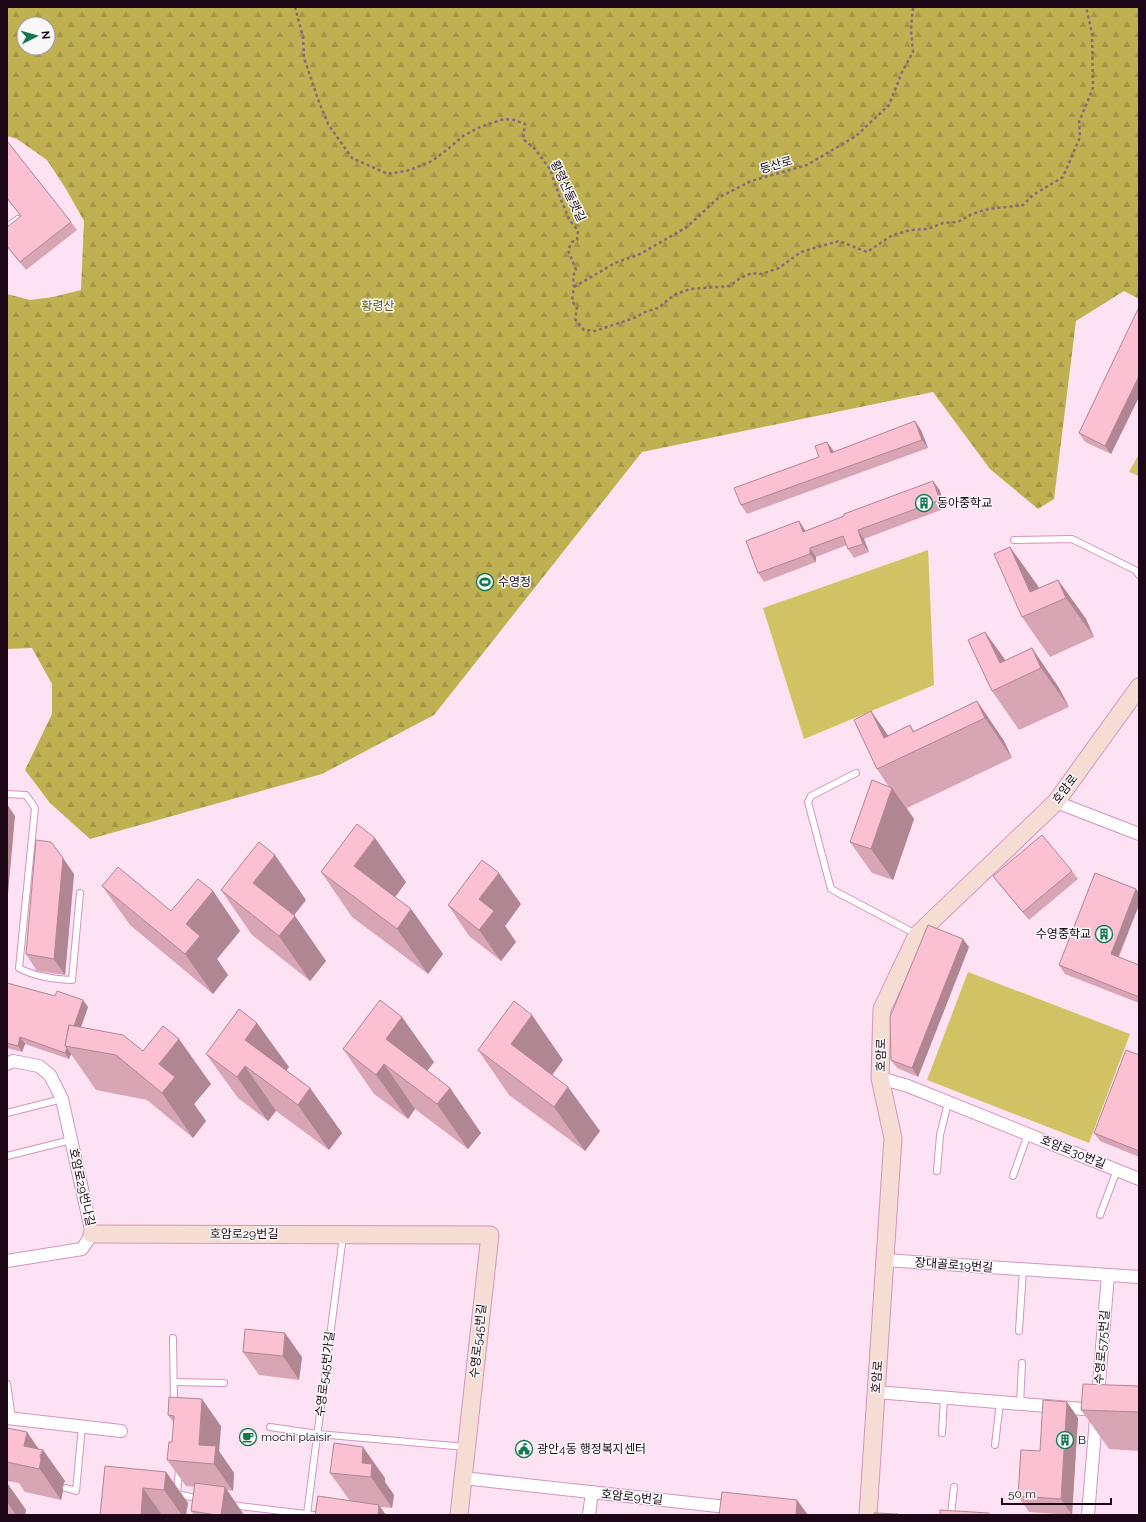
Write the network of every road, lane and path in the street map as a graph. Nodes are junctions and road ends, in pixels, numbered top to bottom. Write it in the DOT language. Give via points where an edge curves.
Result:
graph roads {
  1 [pos="295,7"];
  2 [pos="913,7"];
  3 [pos="1086,7"];
  4 [pos="18,218"];
  5 [pos="7,226"];
  6 [pos="574,287"];
  7 [pos="1014,540"];
  8 [pos="1139,575"];
  9 [pos="1139,687"];
  10 [pos="856,773"];
  11 [pos="7,794"];
  12 [pos="1056,802"];
  13 [pos="1139,834"];
  14 [pos="80,893"];
  15 [pos="917,934"];
  16 [pos="7,1064"];
  17 [pos="880,1078"];
  18 [pos="62,1100"];
  19 [pos="948,1103"];
  20 [pos="7,1113"];
  21 [pos="1028,1134"];
  22 [pos="71,1140"];
  23 [pos="7,1156"];
  24 [pos="1117,1170"];
  25 [pos="937,1171"];
  26 [pos="1012,1176"];
  27 [pos="1139,1179"];
  28 [pos="1100,1215"];
  29 [pos="92,1234"];
  30 [pos="343,1235"];
  31 [pos="490,1235"];
  32 [pos="885,1260"];
  33 [pos="7,1261"];
  34 [pos="1023,1269"];
  35 [pos="1108,1275"];
  36 [pos="1139,1277"];
  37 [pos="1019,1331"];
  38 [pos="173,1338"];
  39 [pos="1022,1363"];
  40 [pos="174,1382"];
  41 [pos="224,1383"];
  42 [pos="7,1384"];
  43 [pos="876,1392"];
  44 [pos="944,1398"];
  45 [pos="1000,1402"];
  46 [pos="1020,1404"];
  47 [pos="1096,1410"];
  48 [pos="174,1414"];
  49 [pos="9,1418"];
  50 [pos="82,1426"];
  51 [pos="270,1427"];
  52 [pos="121,1431"];
  53 [pos="942,1433"];
  54 [pos="318,1434"];
  55 [pos="995,1445"];
  56 [pos="467,1447"];
  57 [pos="180,1466"];
  58 [pos="463,1478"];
  59 [pos="954,1486"];
  60 [pos="66,1488"];
  61 [pos="592,1492"];
  62 [pos="747,1509"];
  63 [pos="311,1515"];
  64 [pos="459,1515"];
  65 [pos="589,1515"];
  66 [pos="868,1515"];
  67 [pos="951,1515"];
  68 [pos="1088,1515"];
  1 -- 6 [label="path, 황령산둘랫길" via="303,38 304,58 319,102 328,124 352,158 388,174 410,170 432,161 480,126 504,119 525,124 523,139 535,148 550,169 569,219 578,231 577,240 572,242 568,250 576,270 573,276"];
  2 -- 6 [label="path, 등산로" via="913,52 889,105 856,136 807,165 751,181 718,198 687,227"];
  3 -- 6 [label="path" via="1092,33 1093,88 1078,122 1080,137 1063,177 1033,195 1023,205 988,209 958,222 910,230 891,236 868,252 839,241 801,252 779,268 740,278 730,286 690,289 674,295 658,308 595,331 584,330 574,319 577,308 572,301"];
  4 -- 5 [label="lane"];
  7 -- 8 [label="lane" via="1072,539 1135,570"];
  9 -- 12 [label="street, 호암로"];
  10 -- 15 [label="lane" via="811,796 808,802 831,889"];
  11 -- 14 [label="lane" via="26,795 35,808 19,968 54,979 72,980"];
  12 -- 13 [label="street"];
  12 -- 15 [label="street, 호암로"];
  15 -- 17 [label="street, 호암로" via="882,1009"];
  16 -- 18 [label="street, 호암로29번나길" via="13,1061 39,1066 50,1075"];
  17 -- 19 [label="street, 호암로30번길" via="908,1086"];
  17 -- 32 [label="street, 호암로" via="893,1138"];
  18 -- 20 [label="lane"];
  18 -- 22 [label="street, 호암로29번나길"];
  19 -- 21 [label="street, 호암로30번길"];
  19 -- 25 [label="lane" via="940,1135"];
  21 -- 24 [label="street, 호암로30번길"];
  21 -- 26 [label="lane, 호암로30번길"];
  22 -- 23 [label="lane, 호암로29번나길"];
  22 -- 29 [label="street, 호암로29번나길"];
  24 -- 27 [label="street, 호암로30번길"];
  24 -- 28 [label="lane, 호암로30번길"];
  29 -- 30 [label="street, 호암로29번길"];
  29 -- 33 [label="street" via="82,1248"];
  30 -- 31 [label="street, 호암로29번길"];
  30 -- 54 [label="lane, 수영로545번가길"];
  31 -- 56 [label="street, 수영로545번길"];
  32 -- 34 [label="street, 장대골로19번길"];
  32 -- 43 [label="street, 호암로"];
  34 -- 35 [label="street, 장대골로19번길"];
  34 -- 37 [label="lane"];
  35 -- 36 [label="street, 장대골로19번길"];
  35 -- 47 [label="street, 수영로575번길"];
  38 -- 40 [label="lane"];
  39 -- 46 [label="lane"];
  40 -- 41 [label="lane"];
  40 -- 48 [label="lane"];
  42 -- 49 [label="lane"];
  43 -- 44 [label="street"];
  43 -- 66 [label="street, 호암로"];
  44 -- 45 [label="street"];
  44 -- 53 [label="lane"];
  45 -- 46 [label="street"];
  45 -- 55 [label="lane"];
  46 -- 47 [label="street"];
  47 -- 68 [label="street, 수영로575번길"];
  49 -- 50 [label="street"];
  50 -- 52 [label="street"];
  50 -- 60 [label="lane" via="76,1491"];
  51 -- 54 [label="lane"];
  54 -- 56 [label="lane"];
  54 -- 63 [label="lane, 수영로545번가길"];
  56 -- 58 [label="street, 수영로545번길"];
  57 -- 63 [label="lane, 수영로545번가길" via="177,1494 211,1503"];
  58 -- 61 [label="street, 호암로9번길"];
  58 -- 64 [label="street, 수영로545번길"];
  59 -- 67 [label="lane"];
  61 -- 62 [label="street, 호암로9번길"];
  61 -- 65 [label="street"];
}
